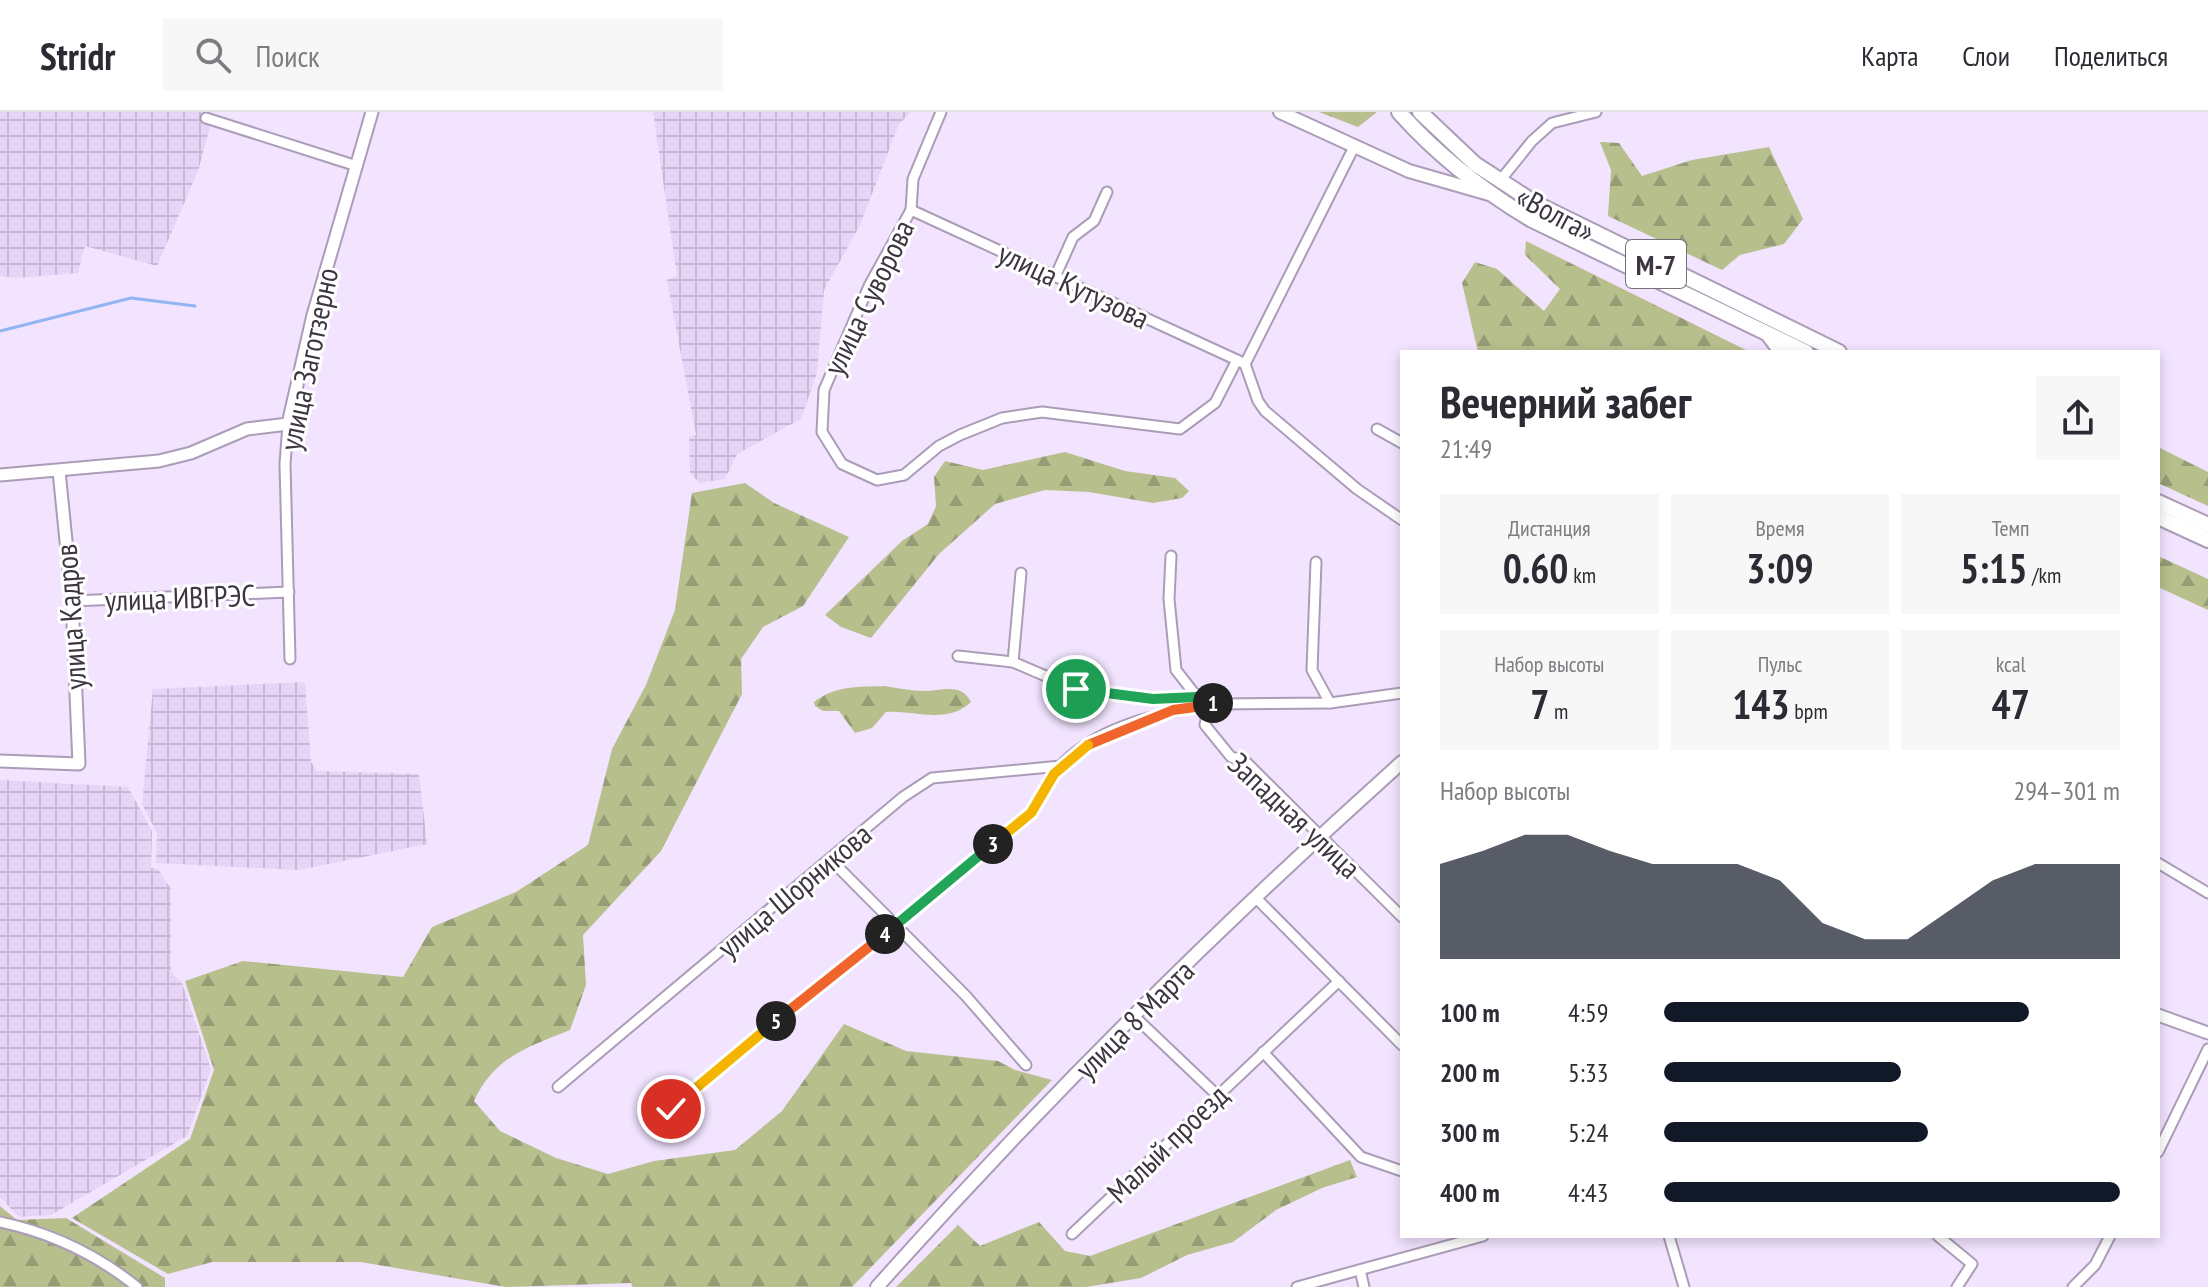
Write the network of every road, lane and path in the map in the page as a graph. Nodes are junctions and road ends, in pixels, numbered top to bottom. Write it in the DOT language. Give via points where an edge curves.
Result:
graph roads {
  1 [pos="372,112"];
  2 [pos="941,112"];
  3 [pos="1280,112"];
  4 [pos="1399,112"];
  5 [pos="1420,112"];
  6 [pos="1554,112"];
  7 [pos="1596,112"];
  8 [pos="206,118"];
  9 [pos="1552,123"];
  10 [pos="1354,147"];
  11 [pos="357,166"];
  12 [pos="1499,182"];
  13 [pos="1107,192"];
  14 [pos="1489,194"];
  15 [pos="911,210"];
  16 [pos="1055,277"];
  17 [pos="1766,333"];
  18 [pos="1779,350"];
  19 [pos="1802,350"];
  20 [pos="1835,350"];
  21 [pos="1241,362"];
  22 [pos="288,424"];
  23 [pos="1377,429"];
  24 [pos="1400,442"];
  25 [pos="59,471"];
  26 [pos="0,475"];
  27 [pos="2160,503"];
  28 [pos="2160,518"];
  29 [pos="1400,519"];
  30 [pos="2208,525"];
  31 [pos="2208,540"];
  32 [pos="1171,556"];
  33 [pos="1316,562"];
  34 [pos="1021,573"];
  35 [pos="289,592"];
  36 [pos="72,601"];
  37 [pos="958,656"];
  38 [pos="290,659"];
  39 [pos="1013,662"];
  40 [pos="1400,693"];
  41 [pos="1197,697"];
  42 [pos="1330,703"];
  43 [pos="1213,704"];
  44 [pos="0,761"];
  45 [pos="1400,764"];
  46 [pos="1061,766"];
  47 [pos="1320,839"];
  48 [pos="830,859"];
  49 [pos="2160,864"];
  50 [pos="2208,893"];
  51 [pos="1256,898"];
  52 [pos="1400,915"];
  53 [pos="896,925"];
  54 [pos="1339,981"];
  55 [pos="2160,1016"];
  56 [pos="1135,1017"];
  57 [pos="2208,1033"];
  58 [pos="1400,1043"];
  59 [pos="2208,1049"];
  60 [pos="1263,1052"];
  61 [pos="1026,1065"];
  62 [pos="558,1087"];
  63 [pos="1217,1095"];
  64 [pos="671,1109"];
  65 [pos="2163,1134"];
  66 [pos="1400,1171"];
  67 [pos="0,1222"];
  68 [pos="1072,1234"];
  69 [pos="1476,1238"];
  70 [pos="1670,1238"];
  71 [pos="1940,1238"];
  72 [pos="2109,1238"];
  73 [pos="1360,1270"];
  74 [pos="137,1287"];
  75 [pos="877,1287"];
  76 [pos="1297,1287"];
  77 [pos="1364,1287"];
  78 [pos="1684,1287"];
  79 [pos="1957,1287"];
  80 [pos="2073,1287"];
  1 -- 11 [label="street, улица Заготзерно"];
  2 -- 15 [label="street, улица Суворова" via="913,179"];
  3 -- 10 [label="main road"];
  4 -- 14 [label="highway, «Волга» / М-7"];
  5 -- 12 [label="highway, «Волга» / М-7"];
  6 -- 9 [label="street"];
  7 -- 9 [label="street"];
  8 -- 11 [label="street"];
  9 -- 12 [label="street"];
  10 -- 14 [label="main road" via="1424,177"];
  10 -- 21 [label="street"];
  11 -- 22 [label="street, улица Заготзерно" via="313,315"];
  12 -- 20 [label="highway, «Волга» / М-7"];
  13 -- 16 [label="street" via="1094,221 1073,237"];
  14 -- 17 [label="highway, «Волга» / М-7" via="1593,251"];
  15 -- 16 [label="street, улица Кутузова"];
  15 -- 21 [label="street, улица Суворова" via="869,286 824,390 822,432 842,464 877,480 904,475 939,446 1002,418 1042,412 1180,429 1215,403"];
  16 -- 21 [label="street, улица Кутузова"];
  17 -- 18 [label="main road"];
  17 -- 19 [label="highway, «Волга» / М-7"];
  21 -- 29 [label="street" via="1265,411"];
  22 -- 25 [label="street" via="247,429 159,461"];
  22 -- 35 [label="street, улица Заготзерно"];
  23 -- 24 [label="street"];
  25 -- 26 [label="street"];
  25 -- 36 [label="street, улица Кадров"];
  27 -- 30 [label="highway"];
  28 -- 31 [label="highway"];
  32 -- 41 [label="street" via="1176,670"];
  33 -- 42 [label="street" via="1312,670"];
  34 -- 39 [label="street"];
  35 -- 36 [label="street, улица ИВГРЭС"];
  35 -- 38 [label="street, улица Заготзерно"];
  36 -- 44 [label="street, улица Кадров" via="79,764"];
  37 -- 39 [label="street"];
  39 -- 41 [label="street" via="1076,689 1153,699"];
  40 -- 42 [label="street"];
  41 -- 43 [label="street"];
  42 -- 43 [label="street"];
  43 -- 46 [label="street" via="1129,725 1092,742"];
  43 -- 47 [label="street, Западная улица" via="1205,725 1231,757 1244,760"];
  45 -- 47 [label="main road, улица 8 Марта"];
  46 -- 48 [label="street, улица Шорникова" via="932,778"];
  46 -- 53 [label="street" via="1031,813"];
  47 -- 51 [label="main road, улица 8 Марта"];
  47 -- 52 [label="street, Западная улица"];
  48 -- 53 [label="street"];
  48 -- 62 [label="street, улица Шорникова"];
  49 -- 50 [label="street"];
  51 -- 54 [label="street"];
  51 -- 56 [label="main road, улица 8 Марта"];
  53 -- 61 [label="street"];
  53 -- 64 [label="street"];
  54 -- 58 [label="street"];
  54 -- 60 [label="street, Малый проезд"];
  55 -- 57 [label="street"];
  56 -- 63 [label="street"];
  56 -- 75 [label="main road, улица 8 Марта" via="959,1195"];
  59 -- 65 [label="street"];
  60 -- 63 [label="street, Малый проезд"];
  60 -- 66 [label="street" via="1361,1157"];
  63 -- 68 [label="street, Малый проезд"];
  67 -- 74 [label="street" via="53,1237 105,1262"];
  69 -- 73 [label="street"];
  70 -- 78 [label="street"];
  71 -- 79 [label="street" via="1972,1264"];
  72 -- 80 [label="street" via="2095,1265"];
  73 -- 76 [label="street"];
  73 -- 77 [label="street"];
}
